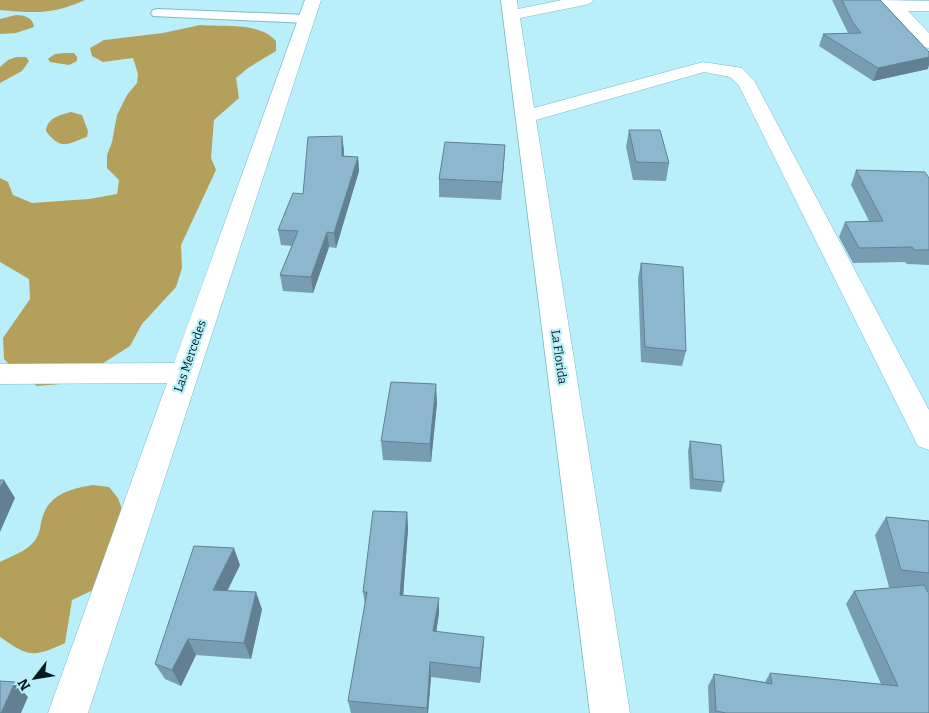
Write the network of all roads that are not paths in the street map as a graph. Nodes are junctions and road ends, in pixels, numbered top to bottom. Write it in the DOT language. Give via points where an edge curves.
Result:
graph roads {
  1 [pos="585,0"];
  2 [pos="891,3"];
  3 [pos="929,6"];
  4 [pos="510,7"];
  5 [pos="310,9"];
  6 [pos="158,13"];
  7 [pos="929,43"];
  8 [pos="525,117"];
  9 [pos="185,373"];
  10 [pos="0,374"];
  11 [pos="929,438"];
  12 [pos="68,713"];
  13 [pos="610,713"];
  1 -- 4 [label="street"];
  2 -- 3 [label="street"];
  2 -- 7 [label="street"];
  4 -- 8 [label="street, La Florida"];
  5 -- 6 [label="lane"];
  5 -- 9 [label="street, Las Mercedes"];
  8 -- 11 [label="street" via="703,67 736,72 746,82"];
  8 -- 13 [label="street, La Florida"];
  9 -- 10 [label="street"];
  9 -- 12 [label="street, Las Mercedes"];
}
